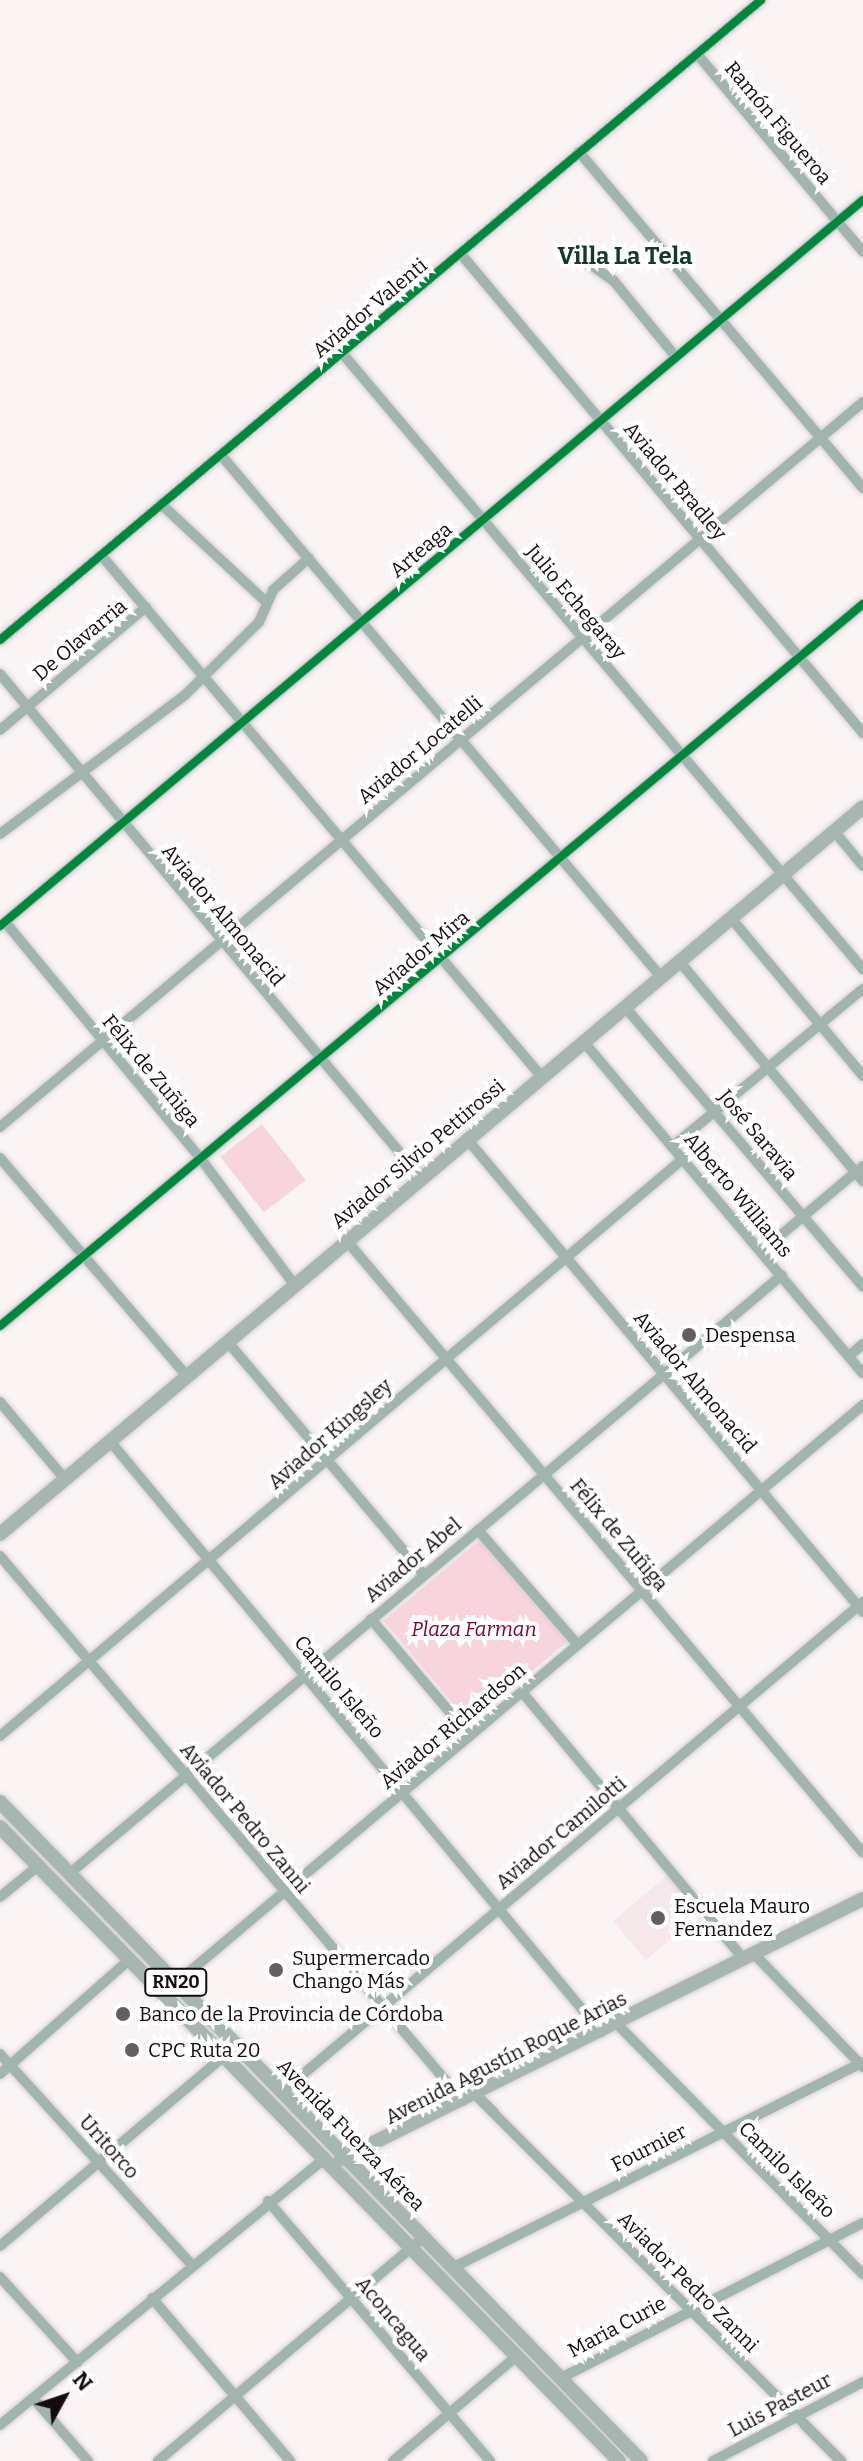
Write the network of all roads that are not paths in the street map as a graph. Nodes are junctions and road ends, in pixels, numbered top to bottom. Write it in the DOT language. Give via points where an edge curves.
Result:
graph roads {
  1 [pos="761,0"];
  2 [pos="697,54"];
  3 [pos="579,152"];
  4 [pos="863,200"];
  5 [pos="837,221"];
  6 [pos="863,252"];
  7 [pos="460,253"];
  8 [pos="584,260"];
  9 [pos="721,319"];
  10 [pos="342,353"];
  11 [pos="676,357"];
  12 [pos="863,402"];
  13 [pos="601,420"];
  14 [pos="820,438"];
  15 [pos="221,455"];
  16 [pos="863,488"];
  17 [pos="161,504"];
  18 [pos="483,519"];
  19 [pos="700,539"];
  20 [pos="101,555"];
  21 [pos="309,558"];
  22 [pos="266,602"];
  23 [pos="863,604"];
  24 [pos="146,607"];
  25 [pos="362,621"];
  26 [pos="583,637"];
  27 [pos="0,640"];
  28 [pos="799,657"];
  29 [pos="0,674"];
  30 [pos="204,675"];
  31 [pos="27,708"];
  32 [pos="243,721"];
  33 [pos="0,730"];
  34 [pos="863,733"];
  35 [pos="462,738"];
  36 [pos="682,755"];
  37 [pos="79,771"];
  38 [pos="863,807"];
  39 [pos="122,823"];
  40 [pos="834,831"];
  41 [pos="0,834"];
  42 [pos="342,839"];
  43 [pos="560,858"];
  44 [pos="863,866"];
  45 [pos="782,875"];
  46 [pos="731,918"];
  47 [pos="3,924"];
  48 [pos="220,941"];
  49 [pos="441,957"];
  50 [pos="679,961"];
  51 [pos="863,969"];
  52 [pos="661,977"];
  53 [pos="863,989"];
  54 [pos="625,1007"];
  55 [pos="820,1025"];
  56 [pos="102,1041"];
  57 [pos="583,1041"];
  58 [pos="321,1058"];
  59 [pos="768,1068"];
  60 [pos="541,1076"];
  61 [pos="863,1076"];
  62 [pos="715,1112"];
  63 [pos="0,1127"];
  64 [pos="467,1139"];
  65 [pos="673,1146"];
  66 [pos="0,1158"];
  67 [pos="684,1158"];
  68 [pos="201,1159"];
  69 [pos="859,1169"];
  70 [pos="421,1178"];
  71 [pos="863,1181"];
  72 [pos="803,1216"];
  73 [pos="347,1241"];
  74 [pos="762,1251"];
  75 [pos="84,1256"];
  76 [pos="567,1256"];
  77 [pos="782,1275"];
  78 [pos="294,1284"];
  79 [pos="863,1287"];
  80 [pos="0,1326"];
  81 [pos="227,1341"];
  82 [pos="863,1344"];
  83 [pos="849,1356"];
  84 [pos="447,1357"];
  85 [pos="664,1373"];
  86 [pos="863,1373"];
  87 [pos="186,1375"];
  88 [pos="0,1402"];
  89 [pos="863,1405"];
  90 [pos="109,1440"];
  91 [pos="328,1460"];
  92 [pos="545,1474"];
  93 [pos="64,1478"];
  94 [pos="761,1491"];
  95 [pos="478,1530"];
  96 [pos="0,1534"];
  97 [pos="0,1556"];
  98 [pos="209,1561"];
  99 [pos="424,1575"];
  100 [pos="643,1591"];
  101 [pos="861,1607"];
  102 [pos="371,1619"];
  103 [pos="578,1645"];
  104 [pos="91,1660"];
  105 [pos="304,1675"];
  106 [pos="522,1692"];
  107 [pos="739,1706"];
  108 [pos="0,1736"];
  109 [pos="470,1736"];
  110 [pos="186,1776"];
  111 [pos="403,1792"];
  112 [pos="0,1802"];
  113 [pos="618,1808"];
  114 [pos="0,1827"];
  115 [pos="863,1853"];
  116 [pos="38,1866"];
  117 [pos="69,1874"];
  118 [pos="283,1892"];
  119 [pos="0,1897"];
  120 [pos="863,1899"];
  121 [pos="499,1909"];
  122 [pos="91,1920"];
  123 [pos="749,1956"];
  124 [pos="130,1959"];
  125 [pos="176,1983"];
  126 [pos="382,2007"];
  127 [pos="617,2024"];
  128 [pos="601,2032"];
  129 [pos="0,2054"];
  130 [pos="224,2056"];
  131 [pos="862,2064"];
  132 [pos="10,2065"];
  133 [pos="0,2074"];
  134 [pos="282,2092"];
  135 [pos="470,2098"];
  136 [pos="723,2132"];
  137 [pos="325,2158"];
  138 [pos="347,2158"];
  139 [pos="98,2161"];
  140 [pos="268,2201"];
  141 [pos="582,2202"];
  142 [pos="863,2223"];
  143 [pos="831,2240"];
  144 [pos="417,2243"];
  145 [pos="0,2246"];
  146 [pos="192,2265"];
  147 [pos="452,2268"];
  148 [pos="863,2274"];
  149 [pos="0,2277"];
  150 [pos="152,2298"];
  151 [pos="352,2298"];
  152 [pos="691,2309"];
  153 [pos="517,2356"];
  154 [pos="77,2362"];
  155 [pos="561,2378"];
  156 [pos="863,2382"];
  157 [pos="235,2396"];
  158 [pos="33,2398"];
  159 [pos="450,2413"];
  160 [pos="797,2416"];
  161 [pos="0,2425"];
  162 [pos="88,2461"];
  163 [pos="158,2461"];
  164 [pos="290,2461"];
  165 [pos="393,2461"];
  166 [pos="490,2461"];
  167 [pos="619,2461"];
  168 [pos="641,2461"];
  169 [pos="713,2461"];
  170 [pos="841,2461"];
  1 -- 2 [label="street, Aviador Valenti"];
  2 -- 3 [label="street, Aviador Valenti"];
  2 -- 5 [label="street, Ramón Figueroa"];
  3 -- 7 [label="street, Aviador Valenti"];
  3 -- 9 [label="street"];
  4 -- 5 [label="street, Arteaga"];
  5 -- 6 [label="street, Ramón Figueroa"];
  5 -- 9 [label="street, Arteaga"];
  7 -- 10 [label="street, Aviador Valenti"];
  7 -- 13 [label="street, Aviador Bradley"];
  8 -- 11 [label="street" via="613,280"];
  9 -- 11 [label="street, Arteaga"];
  9 -- 14 [label="street"];
  10 -- 15 [label="street, Aviador Valenti"];
  10 -- 18 [label="street, Julio Echegaray"];
  11 -- 13 [label="street, Arteaga"];
  12 -- 14 [label="street, Aviador Locatelli"];
  13 -- 18 [label="street, Arteaga"];
  13 -- 19 [label="street, Aviador Bradley"];
  14 -- 16 [label="street"];
  14 -- 19 [label="street, Aviador Locatelli"];
  15 -- 17 [label="street, Aviador Valenti"];
  15 -- 21 [label="street"];
  17 -- 20 [label="street, Aviador Valenti"];
  17 -- 22 [label="street"];
  18 -- 25 [label="street, Arteaga"];
  18 -- 26 [label="street, Julio Echegaray"];
  19 -- 26 [label="street, Aviador Locatelli"];
  19 -- 28 [label="street, Aviador Bradley"];
  20 -- 24 [label="street"];
  20 -- 27 [label="street, Aviador Valenti"];
  21 -- 22 [label="street"];
  21 -- 25 [label="street"];
  22 -- 30 [label="street" via="259,622"];
  23 -- 28 [label="street, Aviador Mira"];
  24 -- 30 [label="street"];
  24 -- 31 [label="street, De Olavarria"];
  25 -- 32 [label="street, Arteaga"];
  25 -- 35 [label="street"];
  26 -- 35 [label="street, Aviador Locatelli"];
  26 -- 36 [label="street, Julio Echegaray"];
  28 -- 34 [label="street, Aviador Bradley"];
  28 -- 36 [label="street, Aviador Mira"];
  29 -- 31 [label="street, Aviador Almonacid"];
  30 -- 32 [label="street"];
  30 -- 37 [label="street" via="146,726"];
  31 -- 33 [label="street, De Olavarria"];
  31 -- 37 [label="street, Aviador Almonacid"];
  32 -- 39 [label="street, Arteaga"];
  32 -- 42 [label="street"];
  35 -- 42 [label="street, Aviador Locatelli"];
  35 -- 43 [label="street"];
  36 -- 43 [label="street, Aviador Mira"];
  36 -- 45 [label="street, Julio Echegaray"];
  37 -- 39 [label="street, Aviador Almonacid"];
  37 -- 41 [label="street"];
  38 -- 40 [label="main road, Aviador Silvio Pettirossi"];
  39 -- 47 [label="street, Arteaga"];
  39 -- 48 [label="street, Aviador Almonacid"];
  40 -- 44 [label="street"];
  40 -- 45 [label="main road, Aviador Silvio Pettirossi"];
  42 -- 48 [label="street, Aviador Locatelli"];
  42 -- 49 [label="street"];
  43 -- 49 [label="street, Aviador Mira"];
  43 -- 52 [label="street"];
  45 -- 46 [label="main road, Aviador Silvio Pettirossi"];
  45 -- 51 [label="street, Julio Echegaray"];
  46 -- 50 [label="main road, Aviador Silvio Pettirossi"];
  46 -- 55 [label="street"];
  47 -- 56 [label="street, Félix de Zuñiga"];
  48 -- 56 [label="street, Aviador Locatelli"];
  48 -- 58 [label="street, Aviador Almonacid"];
  49 -- 58 [label="street, Aviador Mira"];
  49 -- 60 [label="street"];
  50 -- 52 [label="main road, Aviador Silvio Pettirossi"];
  50 -- 59 [label="street"];
  52 -- 54 [label="main road, Aviador Silvio Pettirossi"];
  53 -- 55 [label="street"];
  54 -- 57 [label="main road, Aviador Silvio Pettirossi"];
  54 -- 62 [label="street, José Saravia"];
  55 -- 59 [label="street"];
  55 -- 61 [label="street"];
  56 -- 63 [label="street, Aviador Locatelli"];
  56 -- 68 [label="street, Félix de Zuñiga"];
  57 -- 60 [label="main road, Aviador Silvio Pettirossi"];
  57 -- 65 [label="street, Alberto Williams"];
  58 -- 68 [label="street, Aviador Mira"];
  58 -- 70 [label="street, Aviador Almonacid"];
  59 -- 62 [label="street"];
  59 -- 69 [label="street"];
  60 -- 64 [label="main road, Aviador Silvio Pettirossi"];
  62 -- 65 [label="street"];
  62 -- 72 [label="street, José Saravia"];
  64 -- 70 [label="main road, Aviador Silvio Pettirossi"];
  64 -- 76 [label="street, Aviador Almonacid"];
  65 -- 67 [label="street, Alberto Williams"];
  66 -- 75 [label="street"];
  67 -- 74 [label="street, Alberto Williams"];
  67 -- 76 [label="street, Aviador Kingsley"];
  68 -- 75 [label="street, Aviador Mira"];
  68 -- 78 [label="street, Félix de Zuñiga"];
  69 -- 71 [label="street"];
  69 -- 72 [label="street"];
  70 -- 73 [label="main road, Aviador Silvio Pettirossi"];
  72 -- 74 [label="street"];
  72 -- 79 [label="street, José Saravia"];
  73 -- 78 [label="main road, Aviador Silvio Pettirossi"];
  73 -- 84 [label="street, Félix de Zuñiga"];
  74 -- 77 [label="street, Alberto Williams"];
  75 -- 80 [label="street, Aviador Mira"];
  75 -- 87 [label="street"];
  76 -- 84 [label="street, Aviador Kingsley"];
  76 -- 85 [label="street, Aviador Almonacid"];
  77 -- 83 [label="street, Alberto Williams"];
  77 -- 85 [label="street, Aviador Abel"];
  78 -- 81 [label="main road, Aviador Silvio Pettirossi"];
  81 -- 87 [label="main road, Aviador Silvio Pettirossi"];
  81 -- 91 [label="street"];
  82 -- 83 [label="street"];
  83 -- 86 [label="street, Alberto Williams"];
  84 -- 91 [label="street, Aviador Kingsley"];
  84 -- 92 [label="street, Félix de Zuñiga"];
  85 -- 92 [label="street, Aviador Abel"];
  85 -- 94 [label="street, Aviador Almonacid"];
  87 -- 90 [label="main road, Aviador Silvio Pettirossi"];
  88 -- 93 [label="street"];
  89 -- 94 [label="street, Aviador Richardson"];
  90 -- 93 [label="main road, Aviador Silvio Pettirossi"];
  90 -- 98 [label="street, Camilo Isleño"];
  91 -- 98 [label="street, Aviador Kingsley"];
  91 -- 99 [label="street"];
  92 -- 95 [label="street, Aviador Abel"];
  92 -- 100 [label="street, Félix de Zuñiga"];
  93 -- 96 [label="main road, Aviador Silvio Pettirossi"];
  94 -- 100 [label="street, Aviador Richardson"];
  94 -- 101 [label="street, Aviador Almonacid"];
  95 -- 99 [label="street, Aviador Abel"];
  95 -- 103 [label="street"];
  97 -- 104 [label="street, Aviador Pedro Zanni"];
  98 -- 104 [label="street, Aviador Kingsley"];
  98 -- 105 [label="street, Camilo Isleño"];
  99 -- 102 [label="street, Aviador Abel"];
  100 -- 103 [label="street, Aviador Richardson"];
  100 -- 107 [label="street, Félix de Zuñiga"];
  101 -- 107 [label="street, Aviador Camilotti"];
  102 -- 105 [label="street, Aviador Abel"];
  102 -- 109 [label="street"];
  103 -- 106 [label="street, Aviador Richardson"];
  104 -- 108 [label="street, Aviador Kingsley"];
  104 -- 110 [label="street, Aviador Pedro Zanni"];
  105 -- 110 [label="street, Aviador Abel"];
  105 -- 111 [label="street, Camilo Isleño"];
  106 -- 109 [label="street, Aviador Richardson"];
  106 -- 113 [label="street"];
  107 -- 113 [label="street, Aviador Camilotti"];
  107 -- 115 [label="street, Félix de Zuñiga"];
  109 -- 111 [label="street, Aviador Richardson"];
  110 -- 117 [label="street, Aviador Abel"];
  110 -- 118 [label="street, Aviador Pedro Zanni"];
  111 -- 118 [label="street, Aviador Richardson"];
  111 -- 121 [label="street, Camilo Isleño"];
  112 -- 117 [label="main road, Avenida Fuerza Aérea / RN20"];
  113 -- 121 [label="street, Aviador Camilotti"];
  113 -- 123 [label="street"];
  114 -- 116 [label="main road, Avenida Fuerza Aérea / RN20"];
  116 -- 119 [label="street"];
  116 -- 122 [label="main road, Avenida Fuerza Aérea / RN20"];
  117 -- 125 [label="main road, Avenida Fuerza Aérea / RN20"];
  118 -- 125 [label="street, Aviador Richardson"];
  118 -- 126 [label="street, Aviador Pedro Zanni"];
  120 -- 123 [label="main road, Avenida Agustín Roque Arias"];
  121 -- 126 [label="street, Aviador Camilotti"];
  121 -- 128 [label="street, Camilo Isleño"];
  122 -- 124 [label="main road, Avenida Fuerza Aérea / RN20"];
  122 -- 125 [label="main road" via="165,1986"];
  123 -- 127 [label="main road, Avenida Agustín Roque Arias"];
  123 -- 131 [label="street"];
  124 -- 130 [label="main road, Avenida Fuerza Aérea / RN20"];
  124 -- 132 [label="street"];
  125 -- 134 [label="main road, Avenida Fuerza Aérea / RN20"];
  126 -- 134 [label="street, Aviador Camilotti"];
  126 -- 135 [label="street, Aviador Pedro Zanni"];
  127 -- 128 [label="main road, Avenida Agustín Roque Arias"];
  127 -- 136 [label="street, Camilo Isleño"];
  128 -- 135 [label="main road, Avenida Agustín Roque Arias"];
  129 -- 132 [label="street, Uritorco"];
  130 -- 137 [label="main road, Avenida Fuerza Aérea / RN20"];
  130 -- 139 [label="street"];
  131 -- 136 [label="street, Fournier"];
  132 -- 133 [label="street"];
  132 -- 139 [label="street, Uritorco"];
  134 -- 138 [label="main road, Avenida Fuerza Aérea / RN20"];
  135 -- 138 [label="main road, Avenida Agustín Roque Arias"];
  135 -- 141 [label="street, Aviador Pedro Zanni"];
  136 -- 141 [label="street, Fournier"];
  136 -- 143 [label="street, Camilo Isleño"];
  137 -- 138 [label="main road, Avenida Agustín Roque Arias"];
  137 -- 140 [label="street"];
  137 -- 144 [label="main road, Avenida Fuerza Aérea / RN20"];
  138 -- 144 [label="main road, Avenida Fuerza Aérea / RN20"];
  139 -- 145 [label="street"];
  139 -- 146 [label="street, Uritorco"];
  140 -- 146 [label="street"];
  140 -- 151 [label="street, Aconcagua"];
  141 -- 147 [label="street, Fournier"];
  141 -- 152 [label="street, Aviador Pedro Zanni"];
  142 -- 143 [label="street, Maria Curie"];
  143 -- 148 [label="street, Camilo Isleño"];
  143 -- 152 [label="street, Maria Curie"];
  144 -- 147 [label="main road, Avenida Fuerza Aérea / RN20"];
  144 -- 151 [label="street"];
  144 -- 153 [label="main road, Avenida Fuerza Aérea / RN20"];
  146 -- 150 [label="street"];
  147 -- 155 [label="main road, Avenida Fuerza Aérea / RN20"];
  149 -- 154 [label="street"];
  150 -- 154 [label="street"];
  150 -- 157 [label="street"];
  151 -- 157 [label="street"];
  151 -- 159 [label="street, Aconcagua"];
  152 -- 155 [label="street, Maria Curie"];
  152 -- 160 [label="street, Aviador Pedro Zanni"];
  153 -- 159 [label="street"];
  153 -- 167 [label="main road, Avenida Fuerza Aérea / RN20"];
  154 -- 158 [label="street"];
  155 -- 168 [label="main road, Avenida Fuerza Aérea / RN20"];
  156 -- 160 [label="street, Luis Pasteur"];
  157 -- 163 [label="street"];
  157 -- 164 [label="street"];
  158 -- 161 [label="street"];
  158 -- 162 [label="street"];
  159 -- 165 [label="street"];
  159 -- 166 [label="street, Aconcagua"];
  160 -- 169 [label="street, Luis Pasteur"];
  160 -- 170 [label="street, Aviador Pedro Zanni"];
}
